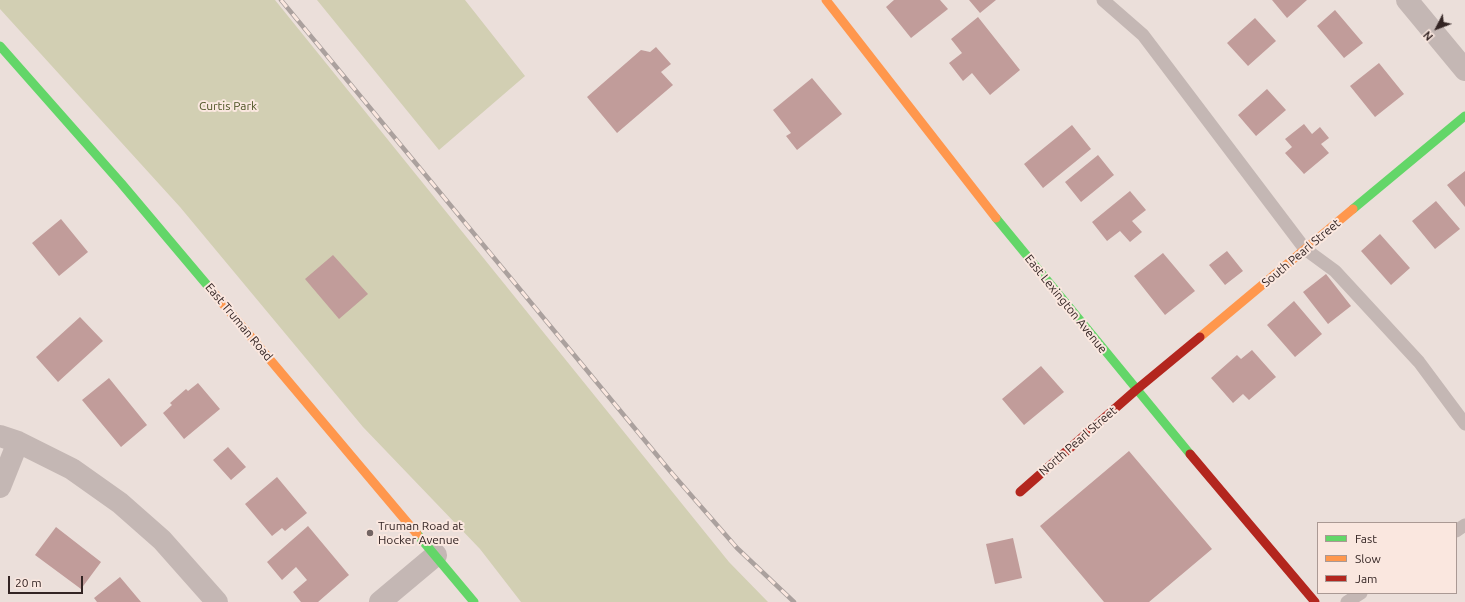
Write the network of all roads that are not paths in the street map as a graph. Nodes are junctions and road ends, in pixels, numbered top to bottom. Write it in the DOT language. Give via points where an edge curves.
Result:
graph roads {
  1 [pos="1103,0"];
  2 [pos="1407,0"];
  3 [pos="831,2"];
  4 [pos="0,46"];
  5 [pos="1465,70"];
  6 [pos="1465,116"];
  7 [pos="1306,249"];
  8 [pos="1136,390"];
  9 [pos="1465,424"];
  10 [pos="9,439"];
  11 [pos="0,487"];
  12 [pos="1020,492"];
  13 [pos="436,555"];
  14 [pos="1359,594"];
  15 [pos="217,602"];
  16 [pos="380,602"];
  17 [pos="474,602"];
  18 [pos="1315,602"];
  19 [pos="1347,602"];
  1 -- 7 [label="lane" via="1143,35"];
  2 -- 5 [label="street"];
  3 -- 8 [label="street, East Lexington Avenue" via="984,204"];
  4 -- 13 [label="street, East Truman Road" via="121,183"];
  6 -- 7 [label="street, South Pearl Street"];
  7 -- 8 [label="street, South Pearl Street"];
  7 -- 9 [label="lane" via="1335,271 1419,362"];
  8 -- 12 [label="street, North Pearl Street"];
  8 -- 18 [label="street, East Lexington Avenue"];
  10 -- 11 [label="street"];
  10 -- 15 [label="street" via="72,469 120,502 162,540"];
  13 -- 16 [label="street"];
  13 -- 17 [label="street, East Truman Road"];
  14 -- 19 [label="lane"];
}
